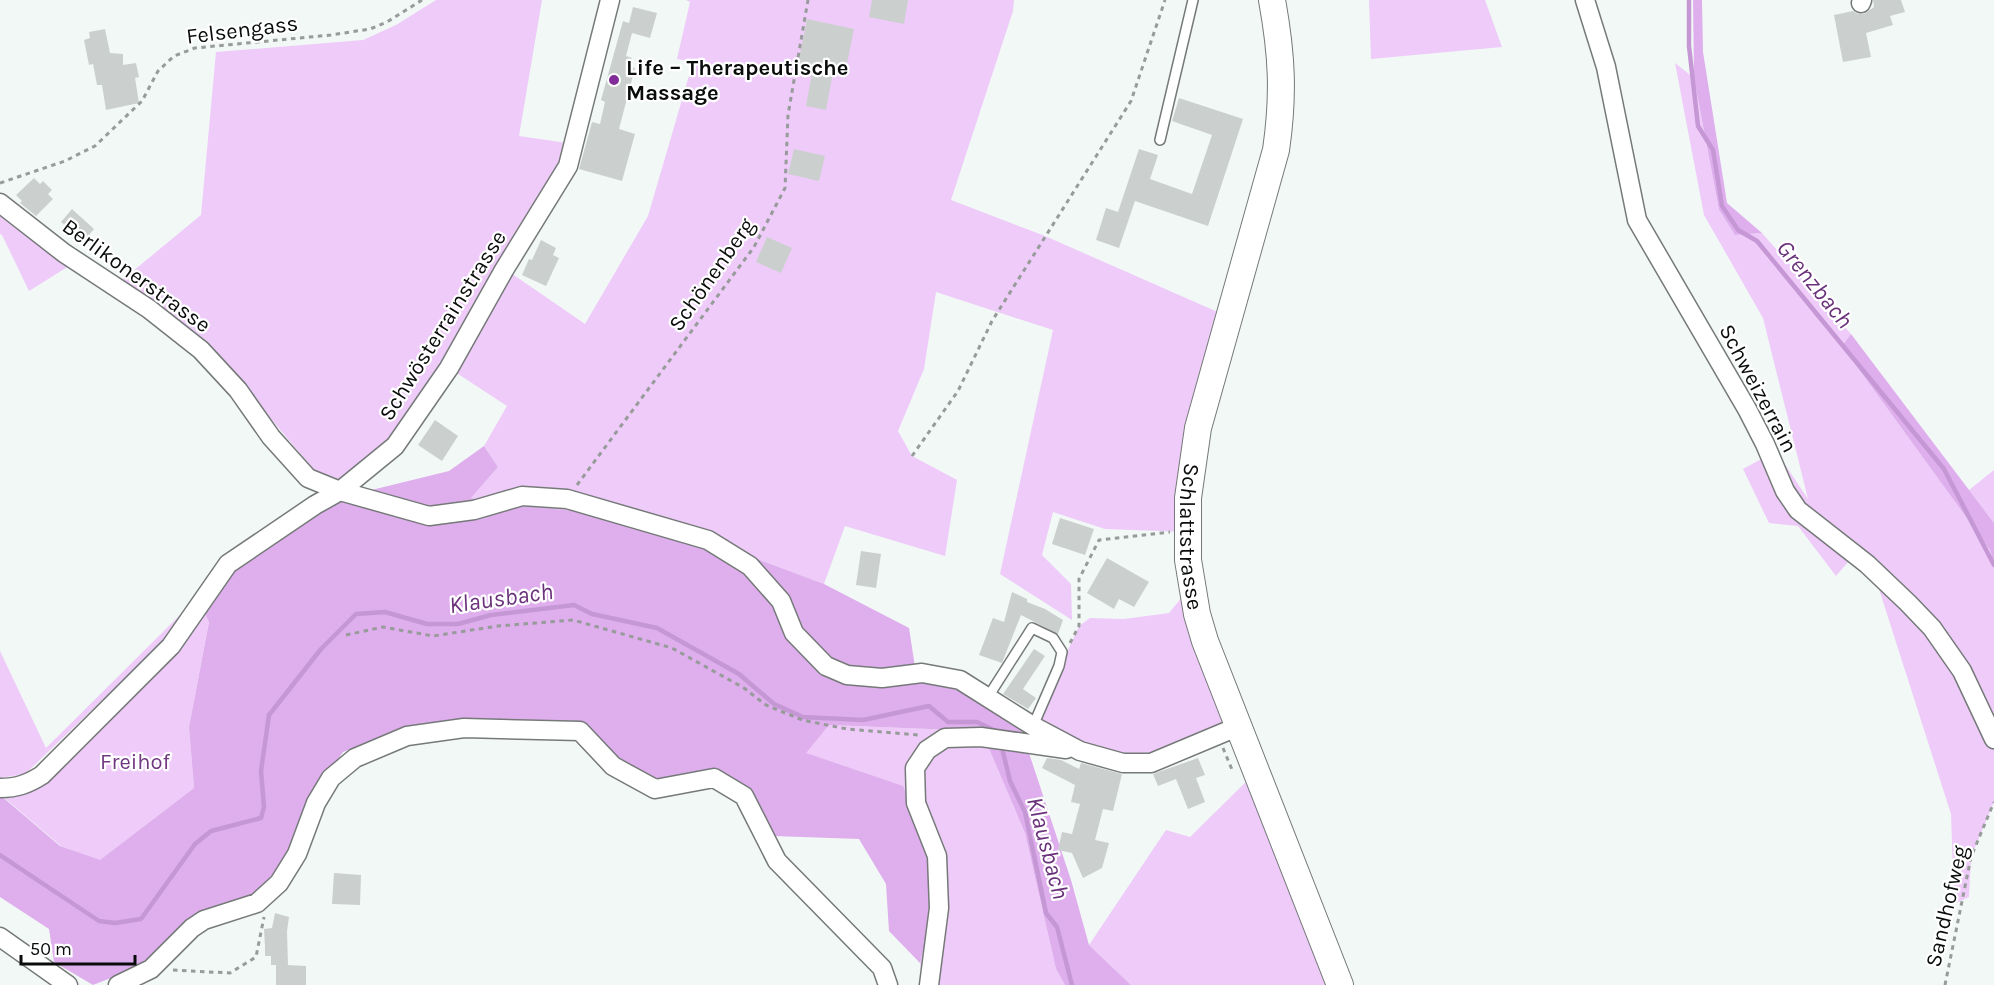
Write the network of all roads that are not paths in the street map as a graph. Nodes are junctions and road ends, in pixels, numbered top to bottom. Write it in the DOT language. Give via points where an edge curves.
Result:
graph roads {
  1 [pos="610,0"];
  2 [pos="1193,0"];
  3 [pos="1272,0"];
  4 [pos="1585,0"];
  5 [pos="1160,140"];
  6 [pos="0,203"];
  7 [pos="340,491"];
  8 [pos="988,698"];
  9 [pos="1033,726"];
  10 [pos="1228,730"];
  11 [pos="1994,739"];
  12 [pos="1080,751"];
  13 [pos="0,789"];
  14 [pos="0,936"];
  15 [pos="68,985"];
  16 [pos="118,985"];
  17 [pos="888,985"];
  18 [pos="929,985"];
  19 [pos="1340,985"];
  1 -- 7 [label="street, Schwösterrainstrasse" via="568,166 449,368 395,446"];
  2 -- 5 [label="lane"];
  3 -- 10 [label="street, Schlattstrasse" via="1282,70 1276,150 1198,428 1188,498 1176,529 1188,560 1197,614"];
  4 -- 11 [label="street, Schweizerrain" via="1606,67 1636,220 1747,409 1785,491 1798,510 1867,564 1932,628 1962,670"];
  6 -- 7 [label="street, Berlikonerstrasse" via="64,253 176,328 219,367 271,437 308,478"];
  7 -- 8 [label="street, Berlikonerstrasse" via="429,516 474,510 522,496 567,499 708,540 750,566 781,602 794,633 826,666 847,675 882,678 922,674 960,680"];
  7 -- 13 [label="street, Schwösterrainstrasse" via="228,564 171,646 42,775 29,784"];
  8 -- 9 [label="street, Berlikonerstrasse"];
  8 -- 9 [label="lane" via="1032,628 1053,638 1062,652 1059,666"];
  9 -- 12 [label="street, Berlikonerstrasse"];
  10 -- 12 [label="street" via="1151,763 1123,763"];
  10 -- 19 [label="street, Schlattstrasse"];
  12 -- 18 [label="street" via="981,737 945,738 927,750 915,768 916,803 936,856 939,908"];
  14 -- 15 [label="street"];
  16 -- 17 [label="street" via="151,969 204,920 257,903 270,892 297,854 316,803 331,778 355,758 407,736 464,728 580,731 613,766 655,789 714,778 744,796 777,861 882,968"];
}
